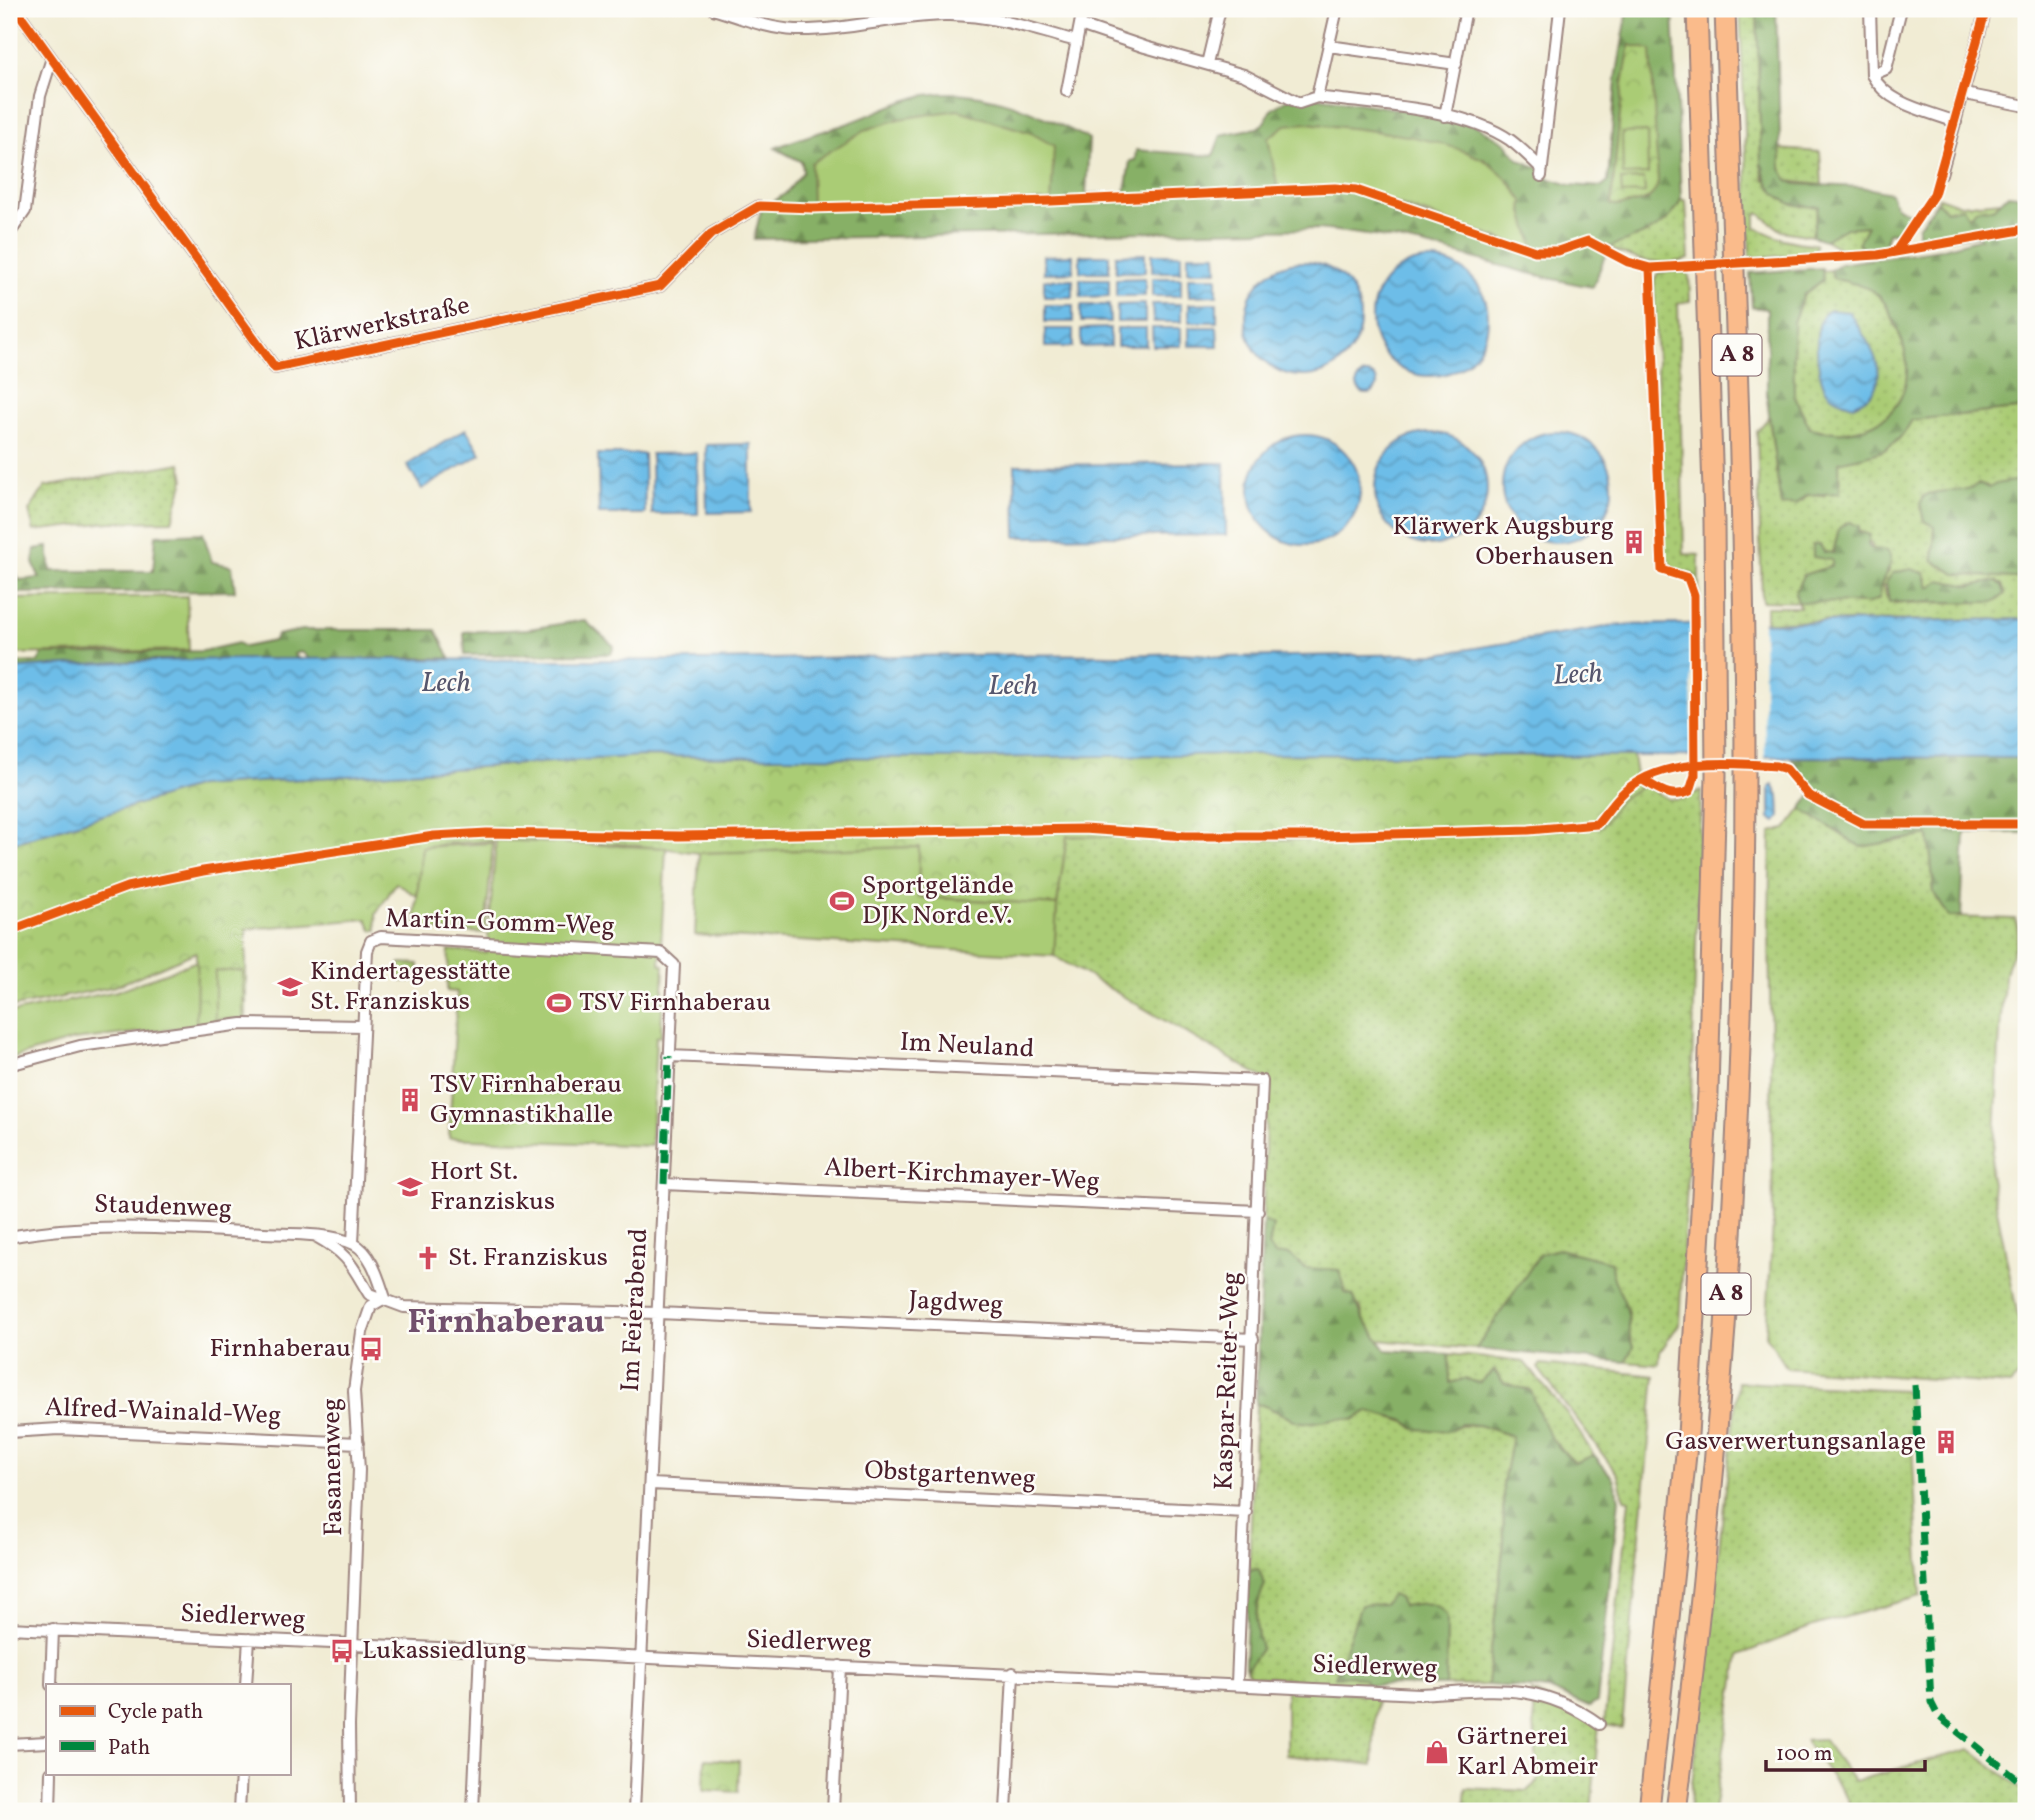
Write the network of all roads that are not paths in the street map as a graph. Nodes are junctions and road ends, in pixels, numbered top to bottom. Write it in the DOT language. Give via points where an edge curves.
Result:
graph roads {
  1 [pos="16,9"];
  2 [pos="713,9"];
  3 [pos="1083,9"];
  4 [pos="1220,9"];
  5 [pos="1337,9"];
  6 [pos="1466,9"];
  7 [pos="1560,9"];
  8 [pos="1697,9"];
  9 [pos="1725,9"];
  10 [pos="1870,9"];
  11 [pos="1901,9"];
  12 [pos="1986,9"];
  13 [pos="1080,24"];
  14 [pos="1076,41"];
  15 [pos="1329,46"];
  16 [pos="51,61"];
  17 [pos="1207,64"];
  18 [pos="1455,64"];
  19 [pos="1872,75"];
  20 [pos="1067,91"];
  21 [pos="1965,94"];
  22 [pos="1317,97"];
  23 [pos="2026,106"];
  24 [pos="1445,116"];
  25 [pos="1956,122"];
  26 [pos="1941,174"];
  27 [pos="759,206"];
  28 [pos="9,234"];
  29 [pos="674,965"];
  30 [pos="363,1026"];
  31 [pos="669,1056"];
  32 [pos="9,1065"];
  33 [pos="1262,1081"];
  34 [pos="664,1184"];
  35 [pos="1258,1211"];
  36 [pos="9,1237"];
  37 [pos="317,1237"];
  38 [pos="353,1243"];
  39 [pos="385,1298"];
  40 [pos="657,1313"];
  41 [pos="1253,1339"];
  42 [pos="9,1432"];
  43 [pos="358,1443"];
  44 [pos="651,1484"];
  45 [pos="1246,1512"];
  46 [pos="9,1628"];
  47 [pos="52,1629"];
  48 [pos="248,1639"];
  49 [pos="353,1645"];
  50 [pos="480,1649"];
  51 [pos="643,1658"];
  52 [pos="840,1666"];
  53 [pos="1013,1673"];
  54 [pos="1237,1683"];
  55 [pos="51,1684"];
  56 [pos="246,1684"];
  57 [pos="1599,1724"];
  58 [pos="46,1742"];
  59 [pos="9,1744"];
  60 [pos="51,1774"];
  61 [pos="241,1774"];
  62 [pos="50,1811"];
  63 [pos="239,1811"];
  64 [pos="350,1811"];
  65 [pos="473,1811"];
  66 [pos="634,1811"];
  67 [pos="833,1811"];
  68 [pos="1006,1811"];
  69 [pos="1649,1811"];
  70 [pos="1676,1811"];
  1 -- 16 [label="street"];
  2 -- 14 [label="street" via="794,30 964,16"];
  3 -- 13 [label="street"];
  4 -- 17 [label="street"];
  5 -- 15 [label="street"];
  6 -- 18 [label="street"];
  7 -- 24 [label="street" via="1541,173 1508,139"];
  8 -- 69 [label="highway, A 8" via="1715,595 1716,775 1708,1093 1688,1435"];
  9 -- 70 [label="highway, A 8" via="1744,595 1738,1091 1703,1581"];
  10 -- 19 [label="street"];
  11 -- 19 [label="street" via="1886,69"];
  12 -- 21 [label="street"];
  13 -- 14 [label="street"];
  13 -- 17 [label="street"];
  14 -- 20 [label="street"];
  15 -- 18 [label="street"];
  15 -- 22 [label="street"];
  16 -- 27 [label="street, Klärwerkstraße" via="275,368 660,286 711,234"];
  16 -- 28 [label="street" via="40,96 25,211"];
  17 -- 22 [label="street" via="1254,79 1299,103"];
  18 -- 24 [label="street"];
  19 -- 25 [label="street" via="1892,97"];
  21 -- 23 [label="street"];
  21 -- 25 [label="street"];
  22 -- 24 [label="street"];
  25 -- 26 [label="street"];
  29 -- 30 [label="street, Martin-Gomm-Weg" via="661,953 381,937 371,941 367,951"];
  29 -- 31 [label="street, Im Feierabend"];
  30 -- 32 [label="street" via="242,1024 80,1046"];
  30 -- 38 [label="street, Martin-Gomm-Weg"];
  31 -- 33 [label="street, Im Neuland"];
  31 -- 34 [label="street, Im Feierabend"];
  33 -- 35 [label="street, Kaspar-Reiter-Weg"];
  34 -- 35 [label="street, Albert-Kirchmayer-Weg"];
  34 -- 40 [label="street, Im Feierabend"];
  35 -- 41 [label="street, Kaspar-Reiter-Weg"];
  36 -- 37 [label="street, Staudenweg" via="109,1227"];
  37 -- 38 [label="street"];
  37 -- 39 [label="street" via="345,1253 369,1294"];
  38 -- 39 [label="street" via="375,1269"];
  39 -- 40 [label="street, Jagdweg" via="404,1307"];
  39 -- 43 [label="street, Fasanenweg" via="371,1306 362,1332 354,1391"];
  40 -- 41 [label="street, Jagdweg"];
  40 -- 44 [label="street, Im Feierabend"];
  41 -- 45 [label="street, Kaspar-Reiter-Weg"];
  42 -- 43 [label="street, Alfred-Wainald-Weg" via="59,1429"];
  43 -- 49 [label="street, Fasanenweg"];
  44 -- 45 [label="street, Obstgartenweg"];
  44 -- 51 [label="street, Im Feierabend"];
  45 -- 54 [label="street, Kaspar-Reiter-Weg"];
  46 -- 47 [label="street, Siedlerweg"];
  47 -- 48 [label="street, Siedlerweg"];
  47 -- 55 [label="street"];
  48 -- 49 [label="street, Siedlerweg"];
  48 -- 56 [label="street"];
  49 -- 50 [label="street, Siedlerweg"];
  49 -- 64 [label="street, Fasanenweg"];
  50 -- 51 [label="street, Siedlerweg"];
  50 -- 65 [label="street"];
  51 -- 52 [label="street, Siedlerweg"];
  51 -- 66 [label="street, Im Feierabend"];
  52 -- 53 [label="street, Siedlerweg"];
  52 -- 67 [label="street"];
  53 -- 54 [label="street, Siedlerweg"];
  53 -- 68 [label="street"];
  54 -- 57 [label="street, Siedlerweg" via="1420,1694 1518,1690 1562,1700"];
  58 -- 59 [label="street"];
  60 -- 62 [label="street"];
  61 -- 63 [label="street"];
}
